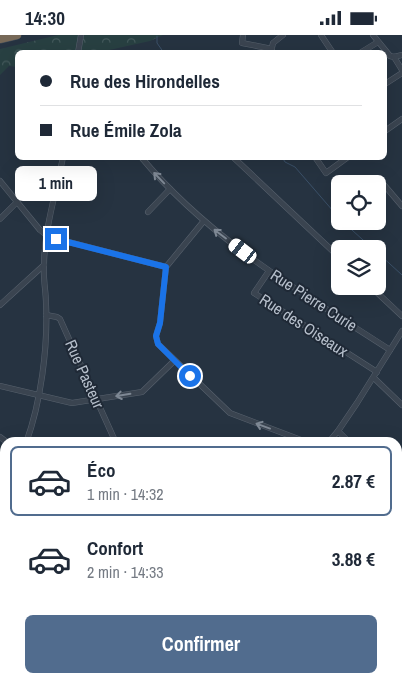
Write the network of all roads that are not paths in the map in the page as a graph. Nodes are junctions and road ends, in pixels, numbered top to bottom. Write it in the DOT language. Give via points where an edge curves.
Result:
graph roads {
  1 [pos="17,35"];
  2 [pos="80,35"];
  3 [pos="243,35"];
  4 [pos="283,35"];
  5 [pos="321,35"];
  6 [pos="373,35"];
  7 [pos="0,39"];
  8 [pos="378,42"];
  9 [pos="78,50"];
  10 [pos="268,50"];
  11 [pos="272,50"];
  12 [pos="331,50"];
  13 [pos="365,50"];
  14 [pos="383,50"];
  15 [pos="387,53"];
  16 [pos="402,55"];
  17 [pos="394,57"];
  18 [pos="402,71"];
  19 [pos="387,82"];
  20 [pos="402,119"];
  21 [pos="387,130"];
  22 [pos="62,160"];
  23 [pos="144,160"];
  24 [pos="236,160"];
  25 [pos="317,160"];
  26 [pos="344,160"];
  27 [pos="0,181"];
  28 [pos="386,187"];
  29 [pos="170,189"];
  30 [pos="17,202"];
  31 [pos="402,205"];
  32 [pos="148,212"];
  33 [pos="0,219"];
  34 [pos="203,221"];
  35 [pos="47,235"];
  36 [pos="331,250"];
  37 [pos="44,265"];
  38 [pos="166,267"];
  39 [pos="269,271"];
  40 [pos="380,295"];
  41 [pos="0,305"];
  42 [pos="46,315"];
  43 [pos="402,316"];
  44 [pos="402,331"];
  45 [pos="390,350"];
  46 [pos="174,361"];
  47 [pos="377,372"];
  48 [pos="374,378"];
  49 [pos="0,387"];
  50 [pos="38,397"];
  51 [pos="95,399"];
  52 [pos="402,405"];
  53 [pos="338,431"];
  54 [pos="28,437"];
  55 [pos="113,437"];
  56 [pos="293,437"];
  57 [pos="333,437"];
  58 [pos="344,437"];
  1 -- 7 [label="highway"];
  2 -- 9 [label="street"];
  3 -- 10 [label="street" via="242,43"];
  4 -- 11 [label="street" via="273,43"];
  5 -- 12 [label="street"];
  6 -- 8 [label="street"];
  8 -- 13 [label="street"];
  8 -- 14 [label="street"];
  15 -- 17 [label="street"];
  16 -- 17 [label="street"];
  17 -- 18 [label="street"];
  18 -- 19 [label="street"];
  20 -- 21 [label="street"];
  22 -- 35 [label="street"];
  29 -- 23 [label="street, Rue Pierre Curie, one-way"];
  24 -- 36 [label="street"];
  25 -- 26 [label="street" via="326,173"];
  27 -- 30 [label="street"];
  28 -- 31 [label="street"];
  29 -- 32 [label="street"];
  29 -- 34 [label="street, Rue Pierre Curie"];
  30 -- 33 [label="street"];
  30 -- 35 [label="street"];
  34 -- 38 [label="street"];
  39 -- 34 [label="street, Rue Pierre Curie, one-way"];
  35 -- 37 [label="street"];
  35 -- 38 [label="street"];
  37 -- 41 [label="street"];
  37 -- 42 [label="street"];
  38 -- 46 [label="street" via="156,339"];
  39 -- 45 [label="street, Rue Pierre Curie"];
  39 -- 47 [label="street, Rue des Oiseaux" via="254,293"];
  40 -- 43 [label="street"];
  42 -- 50 [label="street"];
  42 -- 51 [label="street, Rue Pasteur" via="60,319"];
  44 -- 45 [label="street"];
  45 -- 47 [label="street"];
  46 -- 51 [label="street, one-way" via="142,392"];
  56 -- 46 [label="street, one-way" via="230,413"];
  47 -- 48 [label="street"];
  48 -- 52 [label="street"];
  48 -- 53 [label="street"];
  49 -- 50 [label="street"];
  50 -- 51 [label="street" via="72,403"];
  50 -- 54 [label="street"];
  51 -- 55 [label="street, Rue Pasteur"];
  53 -- 57 [label="street"];
  53 -- 58 [label="street"];
}
